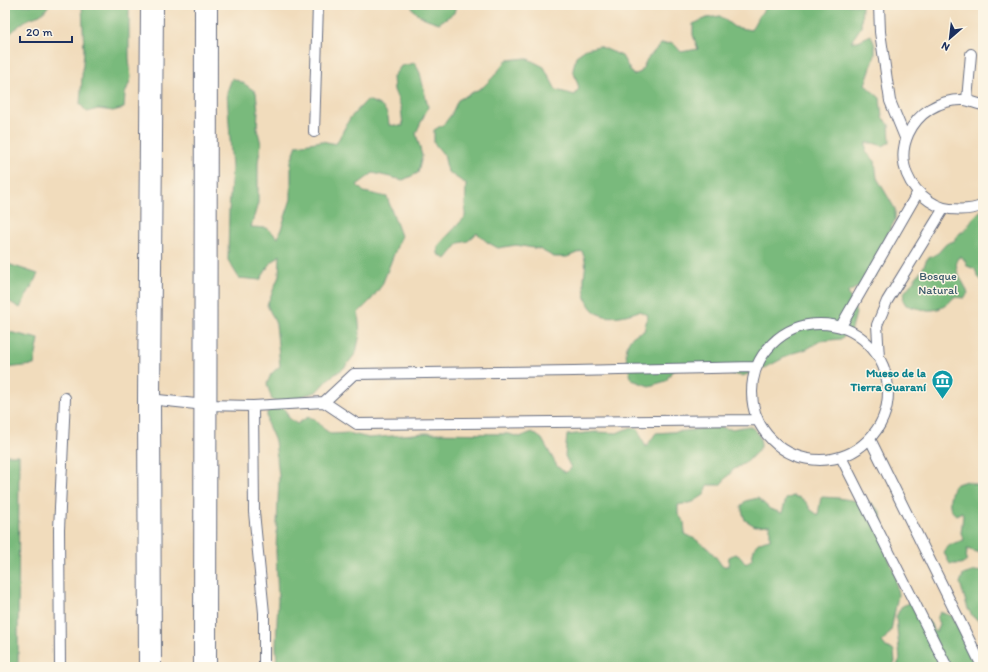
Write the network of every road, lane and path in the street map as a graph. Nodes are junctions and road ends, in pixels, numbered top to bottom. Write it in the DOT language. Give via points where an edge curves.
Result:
graph roads {
  1 [pos="152,5"];
  2 [pos="206,5"];
  3 [pos="318,5"];
  4 [pos="879,5"];
  5 [pos="971,54"];
  6 [pos="967,100"];
  7 [pos="983,106"];
  8 [pos="314,132"];
  9 [pos="906,140"];
  10 [pos="918,192"];
  11 [pos="983,204"];
  12 [pos="944,208"];
  13 [pos="841,326"];
  14 [pos="880,358"];
  15 [pos="755,367"];
  16 [pos="65,398"];
  17 [pos="150,399"];
  18 [pos="324,402"];
  19 [pos="205,405"];
  20 [pos="253,406"];
  21 [pos="757,420"];
  22 [pos="870,439"];
  23 [pos="841,457"];
  24 [pos="982,666"];
  25 [pos="60,667"];
  26 [pos="150,667"];
  27 [pos="205,667"];
  28 [pos="264,667"];
  29 [pos="947,667"];
  1 -- 17 [label="highway"];
  2 -- 19 [label="highway"];
  3 -- 8 [label="lane"];
  4 -- 9 [label="lane" via="880,32 890,101"];
  5 -- 6 [label="lane"];
  6 -- 7 [label="lane"];
  6 -- 9 [label="lane" via="950,101 934,106 920,116 910,129"];
  9 -- 10 [label="lane" via="904,162 909,178"];
  10 -- 12 [label="lane" via="930,202"];
  10 -- 13 [label="lane"];
  11 -- 12 [label="lane" via="962,210"];
  12 -- 14 [label="lane" via="887,302 877,325"];
  13 -- 14 [label="lane" via="863,339"];
  13 -- 15 [label="lane" via="820,323 800,326 787,332 766,349"];
  14 -- 22 [label="lane" via="887,378 888,400 882,421"];
  15 -- 18 [label="lane" via="354,374"];
  15 -- 21 [label="lane" via="751,385 752,403"];
  16 -- 25 [label="lane" via="59,530"];
  17 -- 19 [label="lane"];
  17 -- 26 [label="highway"];
  18 -- 20 [label="lane"];
  18 -- 21 [label="lane" via="356,424"];
  19 -- 20 [label="lane"];
  19 -- 27 [label="highway"];
  20 -- 28 [label="lane" via="254,512 264,613"];
  21 -- 23 [label="lane" via="768,437 784,450 802,458 822,460"];
  22 -- 23 [label="lane" via="857,450"];
  22 -- 24 [label="lane"];
  23 -- 29 [label="lane"];
}
